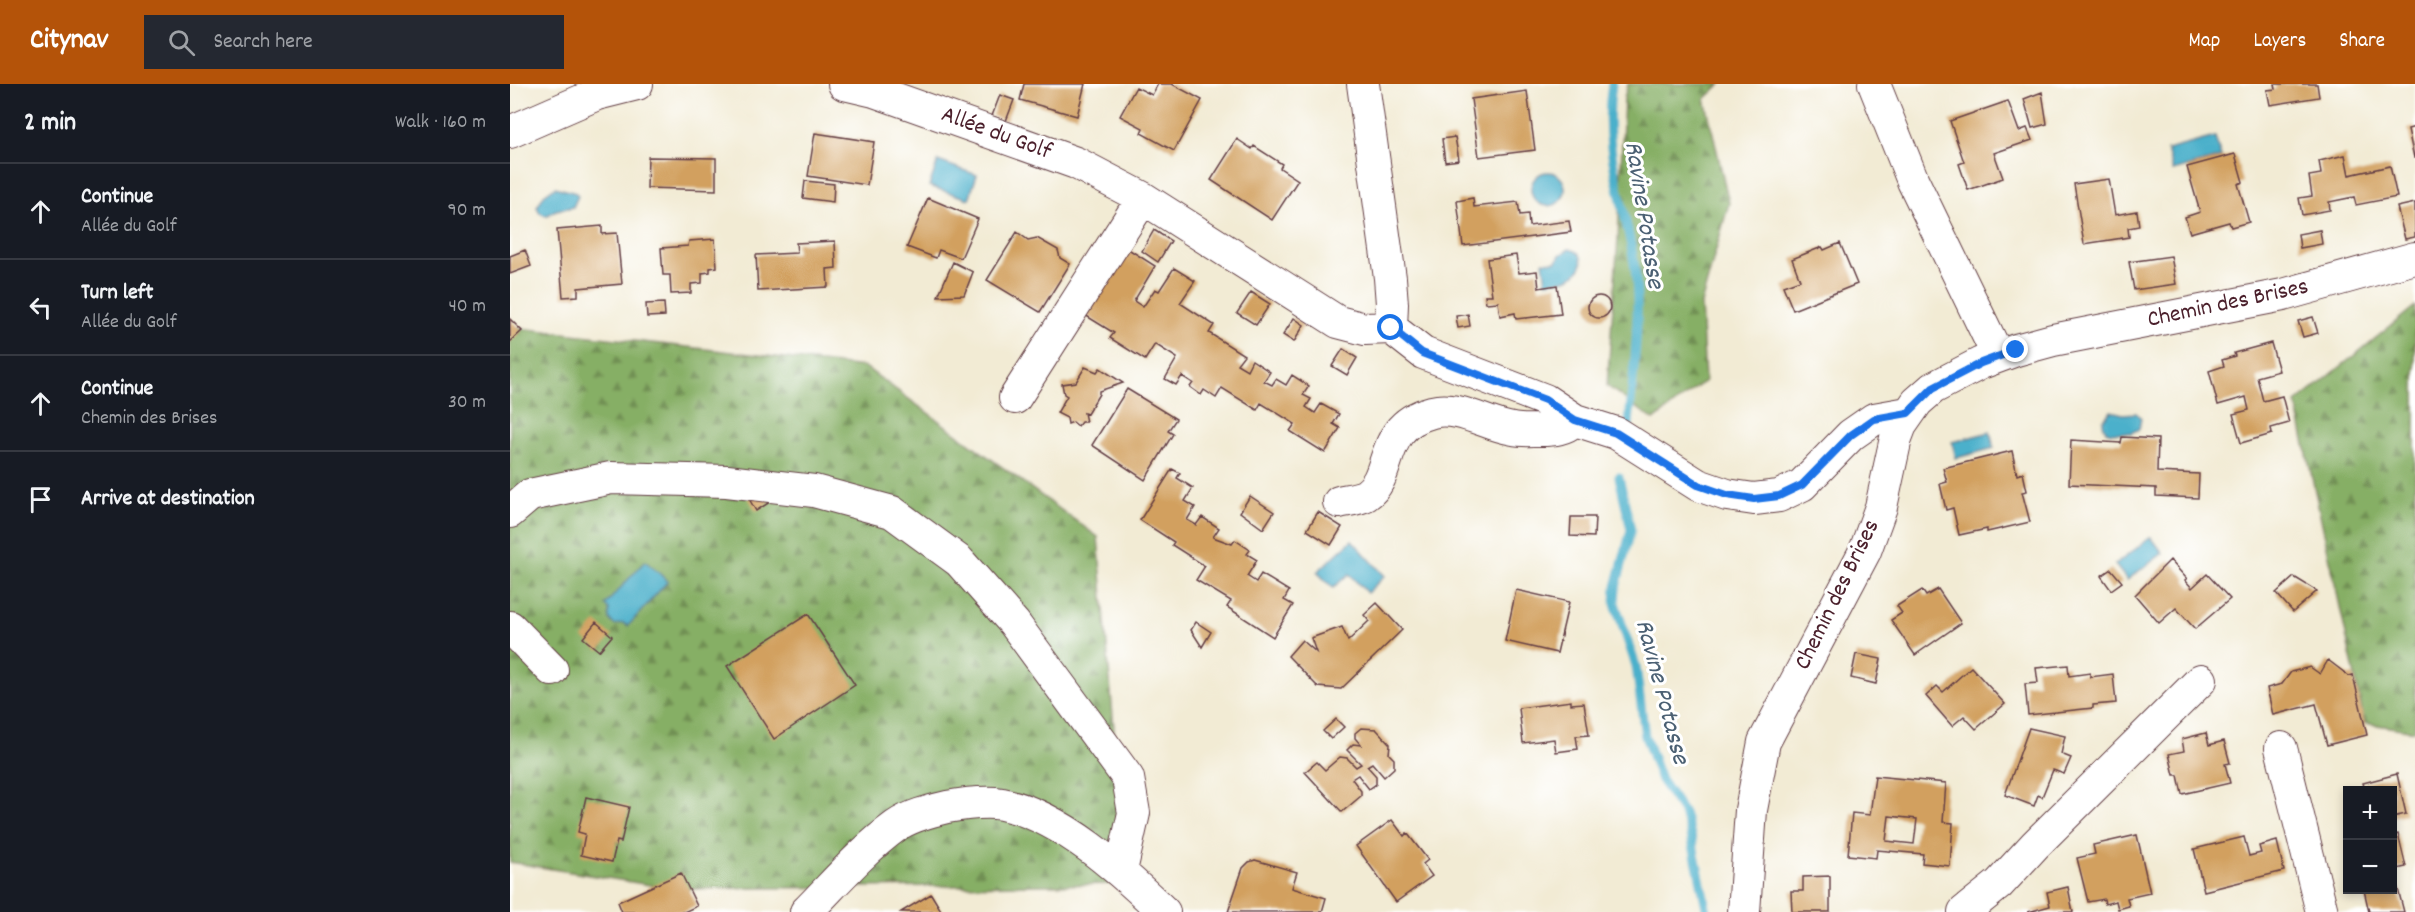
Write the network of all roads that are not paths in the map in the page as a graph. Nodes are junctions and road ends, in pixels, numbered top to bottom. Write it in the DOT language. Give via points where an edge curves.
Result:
graph roads {
  1 [pos="637,84"];
  2 [pos="844,84"];
  3 [pos="1363,84"];
  4 [pos="1874,84"];
  5 [pos="510,132"];
  6 [pos="1143,198"];
  7 [pos="2415,258"];
  8 [pos="1391,328"];
  9 [pos="1998,356"];
  10 [pos="1015,398"];
  11 [pos="1908,413"];
  12 [pos="1575,420"];
  13 [pos="1340,502"];
  14 [pos="510,512"];
  15 [pos="510,627"];
  16 [pos="552,670"];
  17 [pos="2201,680"];
  18 [pos="2281,748"];
  19 [pos="1121,871"];
  20 [pos="806,912"];
  21 [pos="1164,912"];
  22 [pos="1744,912"];
  23 [pos="1964,912"];
  24 [pos="2322,912"];
  1 -- 5 [label="street" via="597,94"];
  2 -- 6 [label="street, Allée du Golf" via="874,91 1076,163"];
  3 -- 8 [label="street" via="1390,278"];
  4 -- 9 [label="street" via="1913,181"];
  6 -- 8 [label="street, Allée du Golf" via="1338,322 1365,330"];
  6 -- 10 [label="street"];
  7 -- 9 [label="street, Chemin des Brises" via="2283,295 2053,340"];
  8 -- 12 [label="street" via="1422,353 1545,400"];
  9 -- 11 [label="street, Chemin des Brises" via="1933,388"];
  11 -- 12 [label="street" via="1874,419 1851,435 1802,485 1779,496 1754,499 1698,485 1616,433"];
  11 -- 22 [label="street, Chemin des Brises" via="1896,438 1881,507 1865,551 1764,742 1751,810"];
  12 -- 13 [label="street" via="1567,427 1552,430 1512,429 1452,411 1433,412 1409,422 1390,444 1377,484 1365,495"];
  14 -- 19 [label="street" via="530,495 611,478 727,481 814,491 892,512 959,561 1014,623 1128,778 1134,813"];
  15 -- 16 [label="street"];
  17 -- 23 [label="street" via="1999,884"];
  18 -- 24 [label="street"];
  19 -- 20 [label="street" via="1040,818 1001,804 964,804 928,811 898,824"];
  19 -- 21 [label="street"];
}
